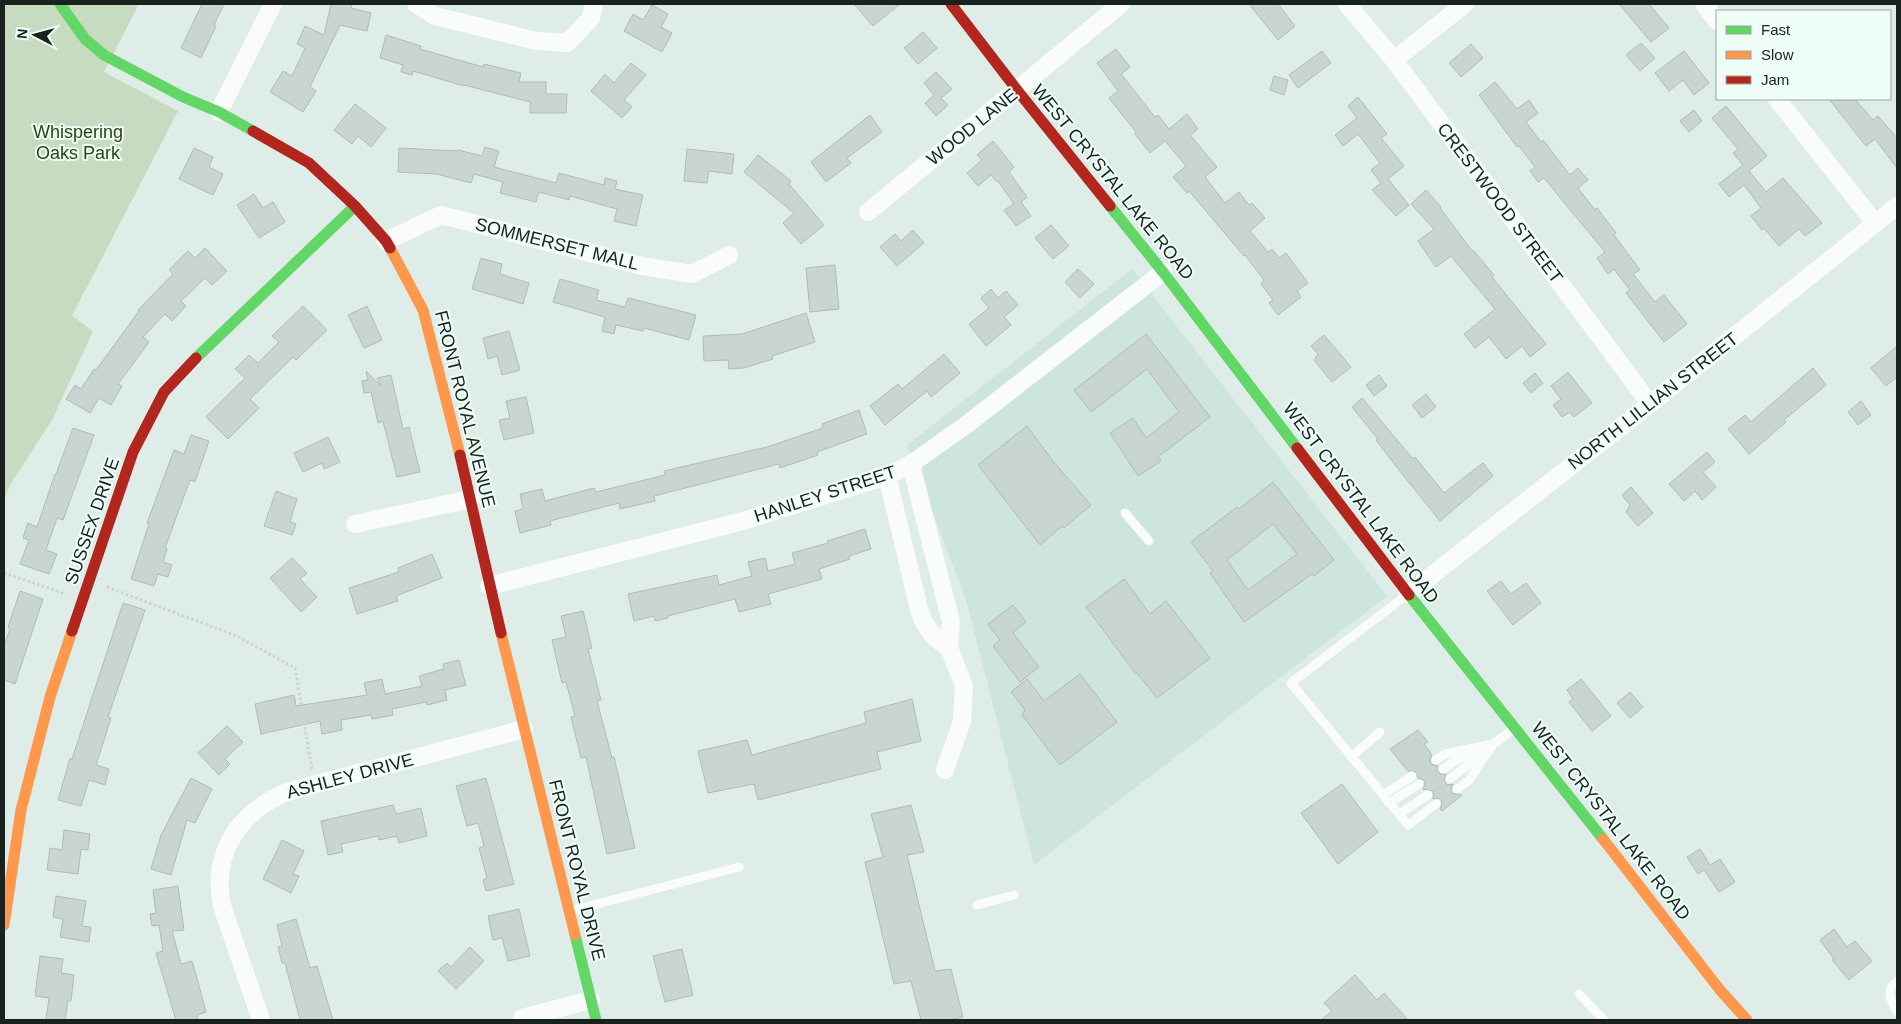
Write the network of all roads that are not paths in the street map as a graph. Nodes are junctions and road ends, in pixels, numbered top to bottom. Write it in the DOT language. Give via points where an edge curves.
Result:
graph roads {
  1 [pos="60,4"];
  2 [pos="273,4"];
  3 [pos="416,4"];
  4 [pos="594,4"];
  5 [pos="952,4"];
  6 [pos="1121,4"];
  7 [pos="1347,4"];
  8 [pos="1465,4"];
  9 [pos="1704,4"];
  10 [pos="1716,20"];
  11 [pos="1394,60"];
  12 [pos="1017,90"];
  13 [pos="1778,100"];
  14 [pos="219,112"];
  15 [pos="355,206"];
  16 [pos="1897,206"];
  17 [pos="868,212"];
  18 [pos="1875,224"];
  19 [pos="386,241"];
  20 [pos="729,255"];
  21 [pos="1163,272"];
  22 [pos="1650,404"];
  23 [pos="910,464"];
  24 [pos="888,476"];
  25 [pos="471,499"];
  26 [pos="1125,513"];
  27 [pos="355,524"];
  28 [pos="1149,541"];
  29 [pos="489,586"];
  30 [pos="1408,594"];
  31 [pos="949,648"];
  32 [pos="1515,728"];
  33 [pos="524,729"];
  34 [pos="1380,732"];
  35 [pos="1493,744"];
  36 [pos="1351,757"];
  37 [pos="1436,760"];
  38 [pos="1442,769"];
  39 [pos="945,770"];
  40 [pos="1412,776"];
  41 [pos="1450,779"];
  42 [pos="1419,784"];
  43 [pos="1457,789"];
  44 [pos="1428,794"];
  45 [pos="1386,799"];
  46 [pos="1436,804"];
  47 [pos="1399,814"];
  48 [pos="739,867"];
  49 [pos="1014,895"];
  50 [pos="977,905"];
  51 [pos="569,911"];
  52 [pos="4,925"];
  53 [pos="1897,981"];
  54 [pos="1579,994"];
  55 [pos="591,1000"];
  56 [pos="1897,1012"];
  57 [pos="522,1018"];
  58 [pos="261,1020"];
  59 [pos="596,1020"];
  60 [pos="1604,1020"];
  61 [pos="1747,1020"];
  1 -- 14 [label="street, FRONT ROYAL AVENUE" via="85,39 104,55 183,97"];
  2 -- 14 [label="street"];
  3 -- 4 [label="street" via="435,16 537,41 568,43 591,18"];
  5 -- 12 [label="street, WEST CRYSTAL LAKE ROAD"];
  6 -- 12 [label="street, WOOD LANE"];
  7 -- 11 [label="street, CRESTWOOD STREET"];
  8 -- 11 [label="street"];
  9 -- 10 [label="street"];
  11 -- 22 [label="street, CRESTWOOD STREET"];
  12 -- 17 [label="street, WOOD LANE"];
  12 -- 21 [label="street, WEST CRYSTAL LAKE ROAD"];
  13 -- 18 [label="street"];
  14 -- 15 [label="street, FRONT ROYAL AVENUE" via="309,164"];
  15 -- 19 [label="street, FRONT ROYAL AVENUE"];
  15 -- 52 [label="street, SUSSEX DRIVE" via="208,345 164,392 134,452 50,697 21,810"];
  16 -- 18 [label="street, NORTH LILLIAN STREET"];
  18 -- 22 [label="street, NORTH LILLIAN STREET"];
  19 -- 20 [label="street, SOMMERSET MALL" via="441,215 642,266 692,274"];
  19 -- 25 [label="street, FRONT ROYAL AVENUE" via="423,310"];
  21 -- 23 [label="street, HANLEY STREET" via="966,425"];
  21 -- 30 [label="street, WEST CRYSTAL LAKE ROAD"];
  22 -- 30 [label="street, NORTH LILLIAN STREET"];
  23 -- 24 [label="street, HANLEY STREET"];
  23 -- 31 [label="street" via="951,622"];
  24 -- 29 [label="street, HANLEY STREET" via="742,521"];
  24 -- 31 [label="street" via="920,613 933,637"];
  25 -- 27 [label="street"];
  25 -- 29 [label="street, FRONT ROYAL AVENUE"];
  26 -- 28 [label="lane"];
  29 -- 33 [label="street, FRONT ROYAL AVENUE"];
  30 -- 32 [label="street, WEST CRYSTAL LAKE ROAD"];
  30 -- 36 [label="lane" via="1291,683"];
  31 -- 39 [label="street" via="964,686 962,721"];
  32 -- 35 [label="lane"];
  32 -- 61 [label="street, WEST CRYSTAL LAKE ROAD"];
  33 -- 51 [label="street, FRONT ROYAL DRIVE"];
  33 -- 58 [label="street, ASHLEY DRIVE" via="278,795 252,813 234,832 223,856 219,882 222,906"];
  34 -- 36 [label="lane"];
  35 -- 37 [label="lane" via="1445,754"];
  35 -- 38 [label="lane"];
  35 -- 41 [label="lane"];
  35 -- 43 [label="lane" via="1470,780"];
  36 -- 45 [label="lane"];
  40 -- 45 [label="lane"];
  42 -- 45 [label="lane"];
  44 -- 47 [label="lane"];
  45 -- 47 [label="lane"];
  46 -- 47 [label="lane" via="1408,825"];
  48 -- 51 [label="lane"];
  49 -- 50 [label="lane"];
  51 -- 55 [label="street, FRONT ROYAL DRIVE"];
  53 -- 56 [label="lane" via="1893,984 1890,999"];
  54 -- 60 [label="lane"];
  55 -- 57 [label="street"];
  55 -- 59 [label="street, FRONT ROYAL DRIVE"];
}
